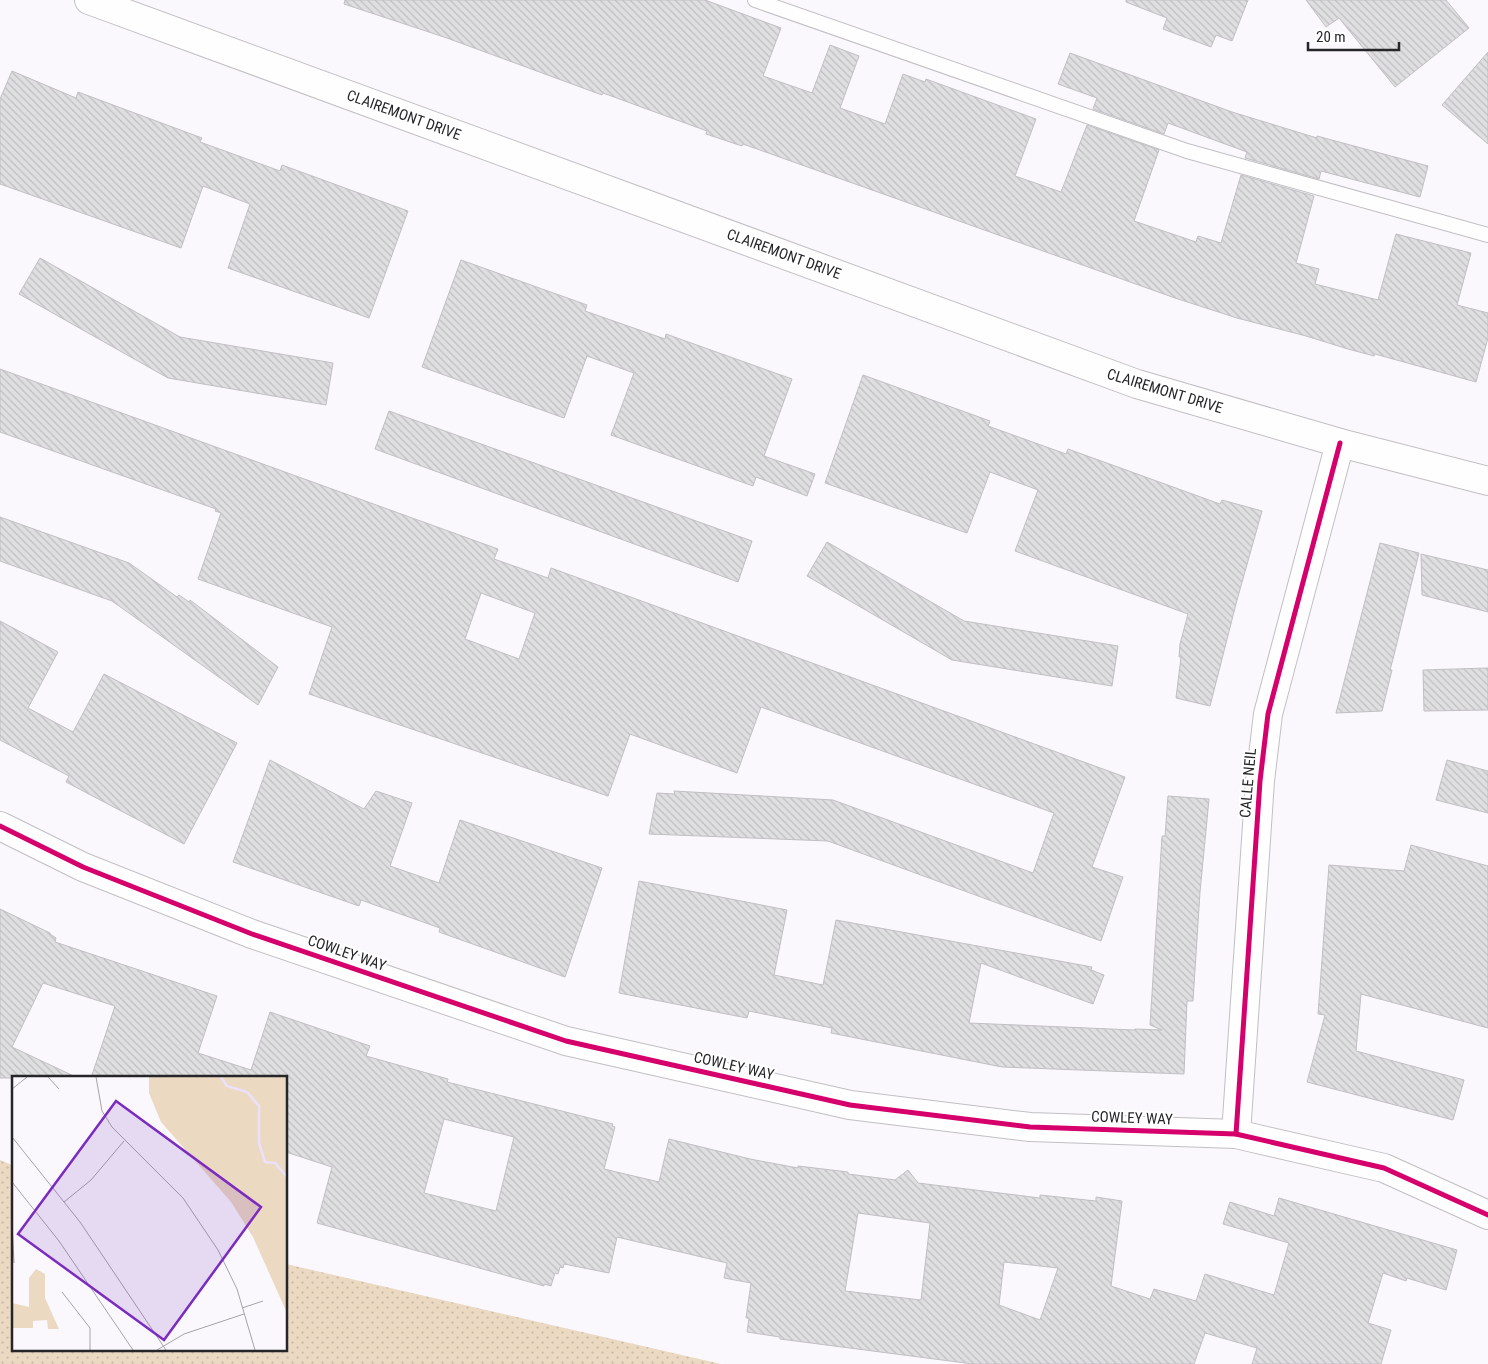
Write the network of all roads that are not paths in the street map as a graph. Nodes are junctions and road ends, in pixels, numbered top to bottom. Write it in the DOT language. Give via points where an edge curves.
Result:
graph roads {
  1 [pos="89,0"];
  2 [pos="755,0"];
  3 [pos="1488,235"];
  4 [pos="1340,443"];
  5 [pos="1488,481"];
  6 [pos="0,826"];
  7 [pos="1236,1134"];
  8 [pos="1488,1215"];
  1 -- 4 [label="street, CLAIREMONT DRIVE" via="1137,384"];
  2 -- 3 [label="lane" via="1187,151"];
  4 -- 5 [label="street, CLAIREMONT DRIVE"];
  4 -- 7 [label="street, CALLE NEIL" via="1268,714 1260,781"];
  6 -- 7 [label="street, COWLEY WAY" via="83,867 252,934 566,1041 850,1105 1030,1127"];
  7 -- 8 [label="street, COWLEY WAY" via="1384,1168"];
}
